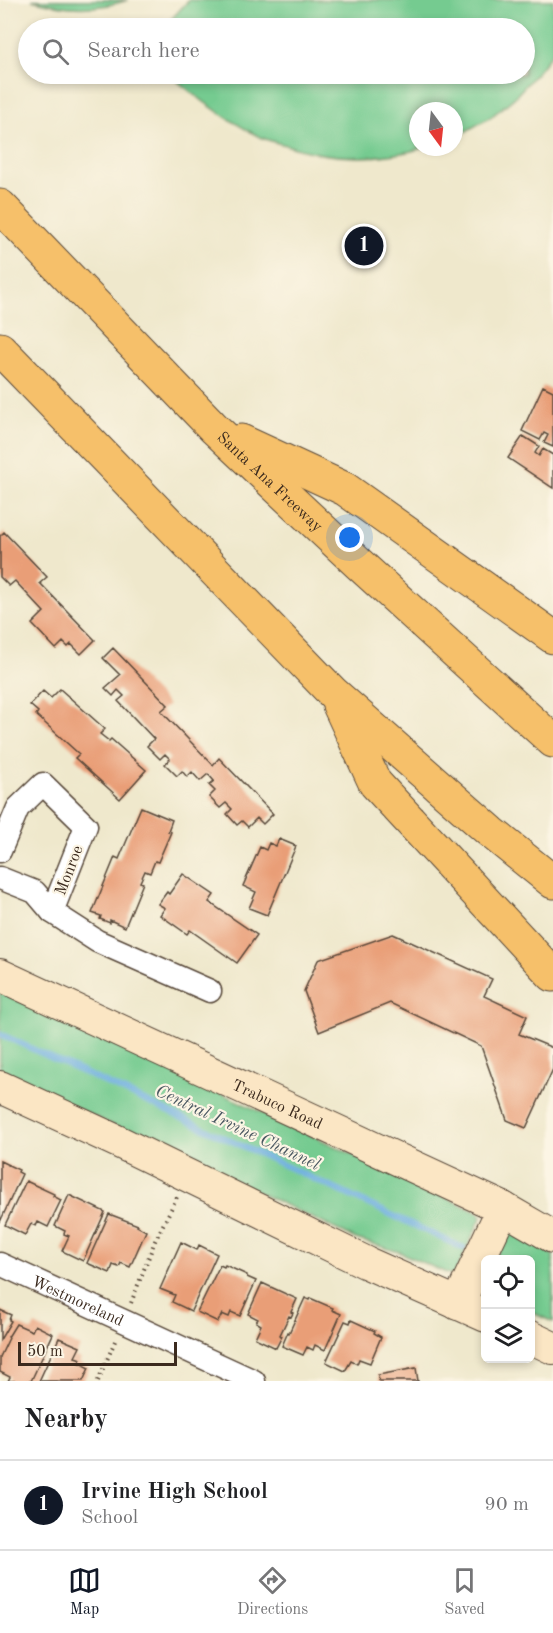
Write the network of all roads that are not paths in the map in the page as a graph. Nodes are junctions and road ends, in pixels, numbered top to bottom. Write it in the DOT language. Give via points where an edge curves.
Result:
graph roads {
  1 [pos="0,206"];
  2 [pos="0,349"];
  3 [pos="215,429"];
  4 [pos="553,637"];
  5 [pos="333,693"];
  6 [pos="553,741"];
  7 [pos="0,851"];
  8 [pos="0,878"];
  9 [pos="553,882"];
  10 [pos="52,912"];
  11 [pos="0,975"];
  12 [pos="553,975"];
  13 [pos="210,991"];
  14 [pos="0,1087"];
  15 [pos="503,1208"];
  16 [pos="553,1237"];
  17 [pos="0,1264"];
  18 [pos="472,1310"];
  19 [pos="535,1339"];
  20 [pos="553,1348"];
  21 [pos="254,1381"];
  1 -- 3 [label="highway, Santa Ana Freeway"];
  2 -- 5 [label="highway"];
  3 -- 4 [label="highway" via="345,489"];
  3 -- 6 [label="highway, Santa Ana Freeway"];
  5 -- 9 [label="highway"];
  5 -- 12 [label="highway" via="375,783"];
  7 -- 10 [label="street, Monroe" via="18,807 43,784 86,826"];
  8 -- 10 [label="street, Monroe" via="35,892"];
  10 -- 13 [label="street, Monroe" via="97,941"];
  11 -- 15 [label="main road, Trabuco Road"];
  14 -- 18 [label="main road"];
  15 -- 16 [label="main road, Trabuco Road"];
  15 -- 18 [label="main road"];
  17 -- 21 [label="street, Westmoreland"];
  19 -- 20 [label="main road"];
}
